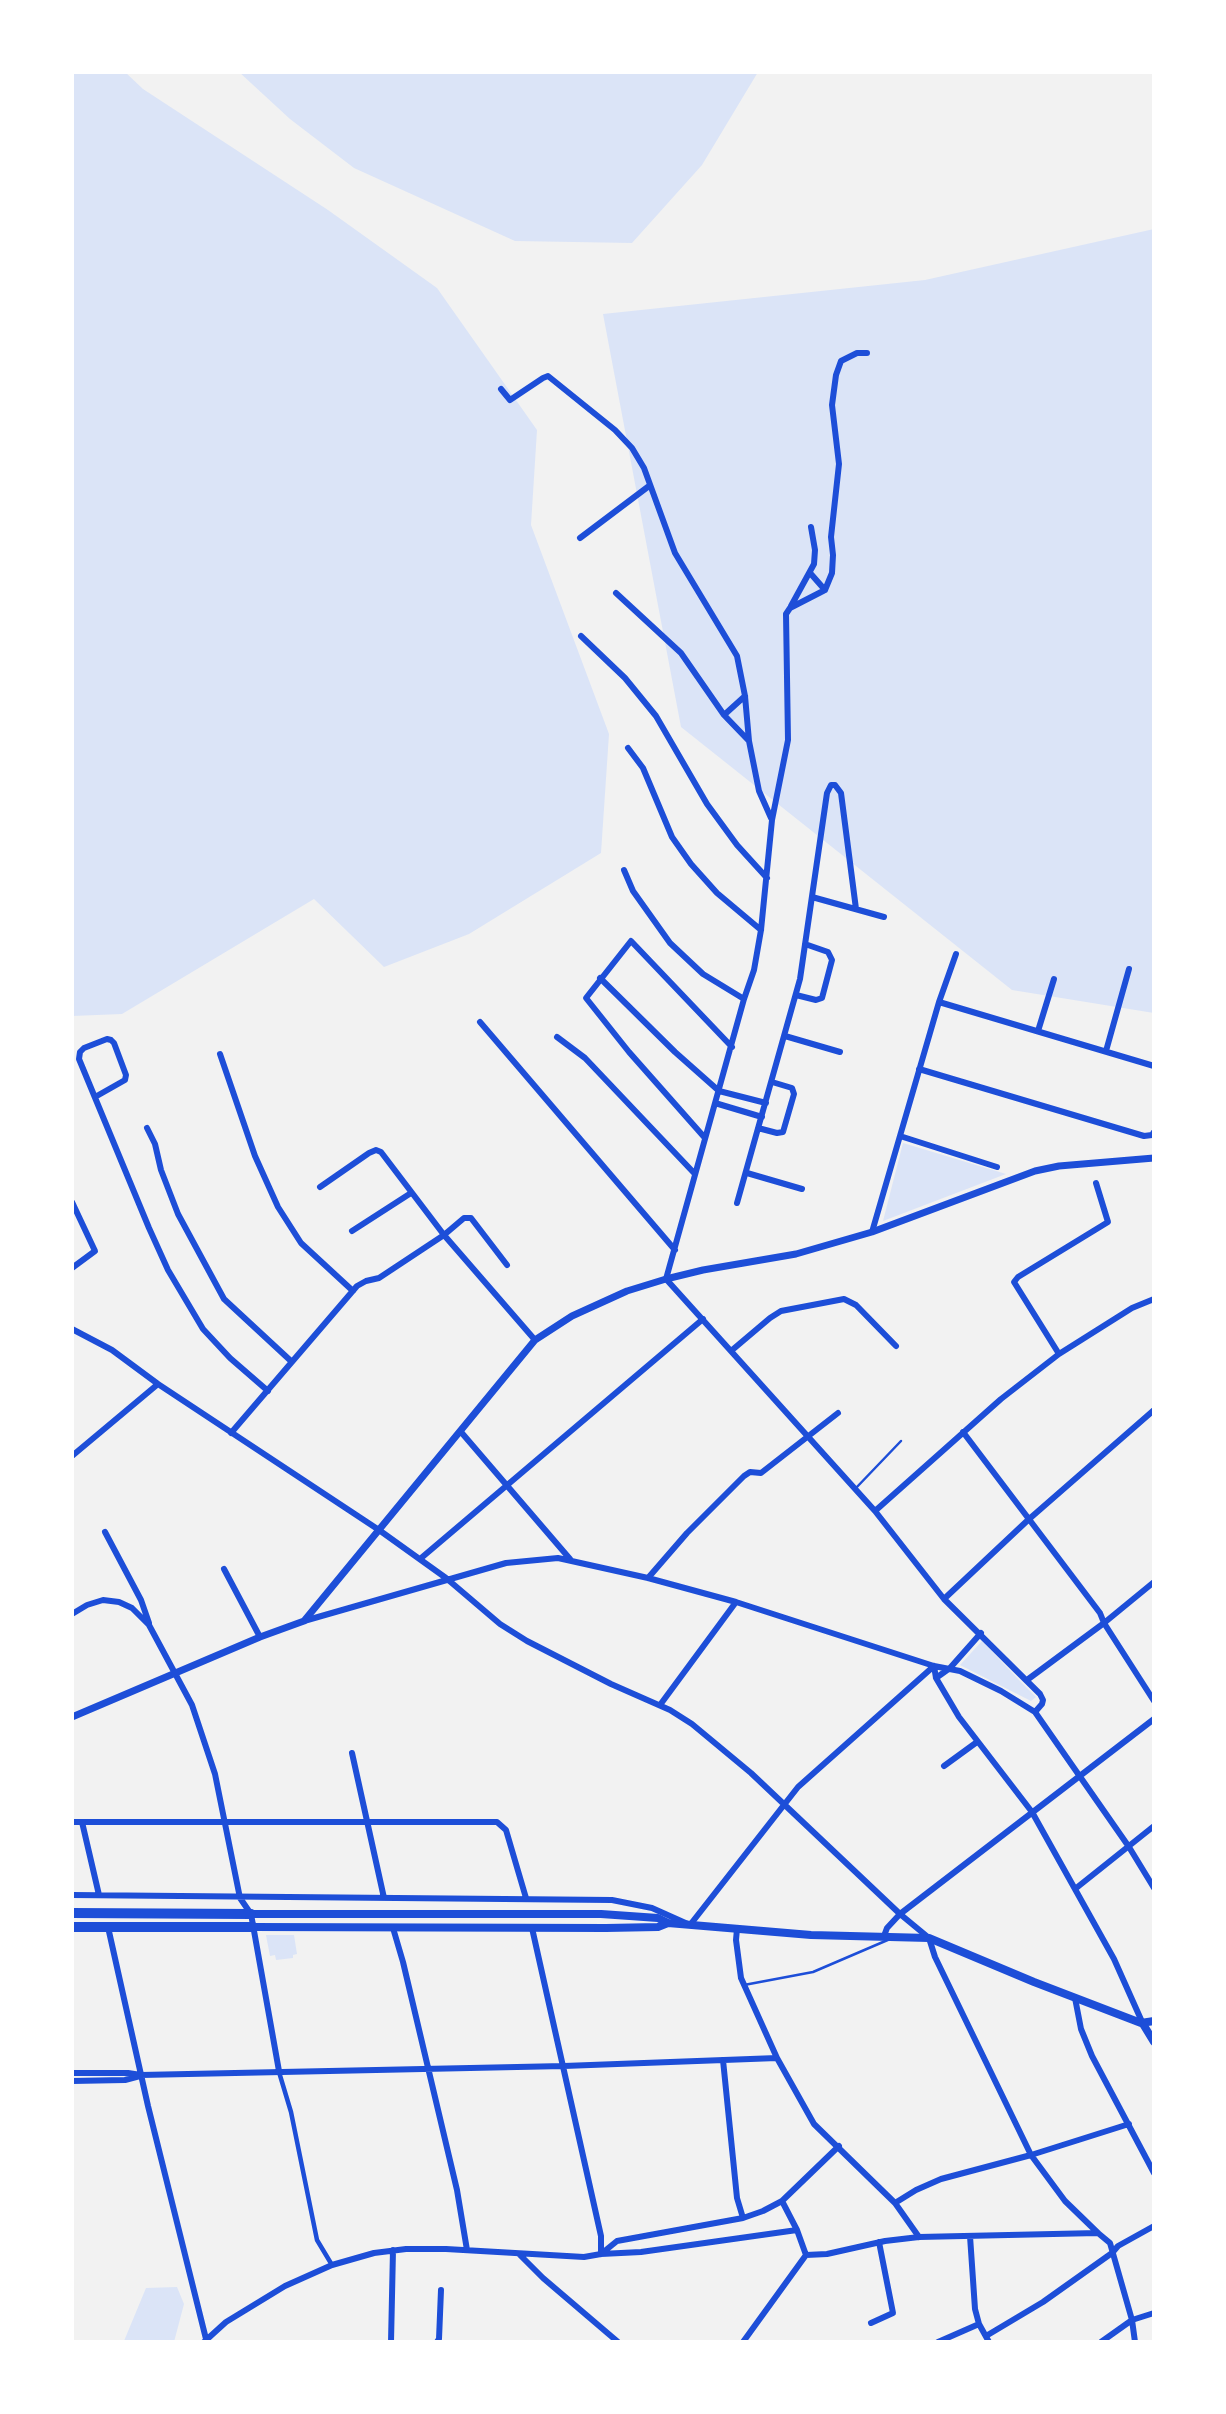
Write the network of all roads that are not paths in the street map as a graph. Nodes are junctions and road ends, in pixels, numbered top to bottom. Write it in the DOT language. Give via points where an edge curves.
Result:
graph roads {
  1 [pos="867,353"];
  2 [pos="500,389"];
  3 [pos="649,486"];
  4 [pos="811,527"];
  5 [pos="580,538"];
  6 [pos="811,574"];
  7 [pos="825,590"];
  8 [pos="616,593"];
  9 [pos="790,608"];
  10 [pos="582,636"];
  11 [pos="745,696"];
  12 [pos="724,715"];
  13 [pos="749,741"];
  14 [pos="628,748"];
  15 [pos="772,820"];
  16 [pos="624,870"];
  17 [pos="767,878"];
  18 [pos="812,897"];
  19 [pos="856,909"];
  20 [pos="884,917"];
  21 [pos="761,930"];
  22 [pos="805,944"];
  23 [pos="956,954"];
  24 [pos="1129,969"];
  25 [pos="600,978"];
  26 [pos="1054,979"];
  27 [pos="796,995"];
  28 [pos="744,999"];
  29 [pos="939,1002"];
  30 [pos="480,1022"];
  31 [pos="1038,1031"];
  32 [pos="557,1037"];
  33 [pos="785,1037"];
  34 [pos="732,1047"];
  35 [pos="1106,1051"];
  36 [pos="841,1052"];
  37 [pos="220,1054"];
  38 [pos="1154,1066"];
  39 [pos="919,1069"];
  40 [pos="772,1082"];
  41 [pos="719,1091"];
  42 [pos="95,1097"];
  43 [pos="766,1102"];
  44 [pos="716,1103"];
  45 [pos="762,1117"];
  46 [pos="147,1128"];
  47 [pos="758,1128"];
  48 [pos="1153,1134"];
  49 [pos="900,1136"];
  50 [pos="705,1138"];
  51 [pos="1154,1158"];
  52 [pos="997,1167"];
  53 [pos="747,1173"];
  54 [pos="695,1174"];
  55 [pos="1096,1183"];
  56 [pos="320,1187"];
  57 [pos="802,1189"];
  58 [pos="411,1193"];
  59 [pos="72,1202"];
  60 [pos="737,1203"];
  61 [pos="352,1231"];
  62 [pos="872,1232"];
  63 [pos="444,1235"];
  64 [pos="675,1250"];
  65 [pos="507,1265"];
  66 [pos="72,1268"];
  67 [pos="666,1279"];
  68 [pos="353,1291"];
  69 [pos="1154,1299"];
  70 [pos="703,1319"];
  71 [pos="72,1329"];
  72 [pos="534,1340"];
  73 [pos="896,1346"];
  74 [pos="731,1351"];
  75 [pos="1059,1354"];
  76 [pos="292,1362"];
  77 [pos="158,1384"];
  78 [pos="268,1391"];
  79 [pos="1154,1410"];
  80 [pos="838,1413"];
  81 [pos="461,1432"];
  82 [pos="963,1432"];
  83 [pos="231,1433"];
  84 [pos="807,1437"];
  85 [pos="901,1441"];
  86 [pos="72,1456"];
  87 [pos="508,1484"];
  88 [pos="855,1489"];
  89 [pos="875,1511"];
  90 [pos="1028,1520"];
  91 [pos="379,1530"];
  92 [pos="105,1532"];
  93 [pos="420,1559"];
  94 [pos="570,1559"];
  95 [pos="224,1569"];
  96 [pos="446,1578"];
  97 [pos="648,1578"];
  98 [pos="1154,1582"];
  99 [pos="944,1599"];
  100 [pos="736,1602"];
  101 [pos="72,1614"];
  102 [pos="304,1621"];
  103 [pos="1104,1623"];
  104 [pos="149,1625"];
  105 [pos="981,1633"];
  106 [pos="260,1637"];
  107 [pos="934,1666"];
  108 [pos="950,1668"];
  109 [pos="175,1673"];
  110 [pos="936,1678"];
  111 [pos="1027,1679"];
  112 [pos="1154,1701"];
  113 [pos="660,1705"];
  114 [pos="1035,1712"];
  115 [pos="72,1717"];
  116 [pos="1154,1719"];
  117 [pos="977,1742"];
  118 [pos="352,1754"];
  119 [pos="944,1766"];
  120 [pos="1079,1775"];
  121 [pos="785,1804"];
  122 [pos="1032,1812"];
  123 [pos="225,1821"];
  124 [pos="72,1822"];
  125 [pos="82,1822"];
  126 [pos="367,1822"];
  127 [pos="1154,1826"];
  128 [pos="1129,1847"];
  129 [pos="1154,1888"];
  130 [pos="1074,1889"];
  131 [pos="72,1895"];
  132 [pos="99,1895"];
  133 [pos="240,1898"];
  134 [pos="384,1898"];
  135 [pos="526,1898"];
  136 [pos="72,1913"];
  137 [pos="251,1914"];
  138 [pos="900,1914"];
  139 [pos="668,1923"];
  140 [pos="690,1924"];
  141 [pos="72,1927"];
  142 [pos="108,1927"];
  143 [pos="253,1927"];
  144 [pos="393,1928"];
  145 [pos="532,1928"];
  146 [pos="737,1928"];
  147 [pos="884,1936"];
  148 [pos="898,1936"];
  149 [pos="929,1938"];
  150 [pos="744,1985"];
  151 [pos="1075,1998"];
  152 [pos="1154,2021"];
  153 [pos="1143,2024"];
  154 [pos="1154,2042"];
  155 [pos="778,2058"];
  156 [pos="723,2060"];
  157 [pos="564,2066"];
  158 [pos="427,2069"];
  159 [pos="279,2071"];
  160 [pos="72,2073"];
  161 [pos="141,2075"];
  162 [pos="83,2077"];
  163 [pos="72,2081"];
  164 [pos="1129,2124"];
  165 [pos="839,2146"];
  166 [pos="1031,2155"];
  167 [pos="1154,2173"];
  168 [pos="782,2201"];
  169 [pos="895,2203"];
  170 [pos="743,2218"];
  171 [pos="1154,2225"];
  172 [pos="797,2230"];
  173 [pos="1098,2234"];
  174 [pos="970,2236"];
  175 [pos="919,2237"];
  176 [pos="879,2242"];
  177 [pos="393,2250"];
  178 [pos="467,2250"];
  179 [pos="601,2253"];
  180 [pos="1112,2253"];
  181 [pos="519,2254"];
  182 [pos="806,2255"];
  183 [pos="332,2265"];
  184 [pos="441,2290"];
  185 [pos="1154,2313"];
  186 [pos="1132,2319"];
  187 [pos="871,2323"];
  188 [pos="979,2324"];
  189 [pos="988,2339"];
  190 [pos="205,2341"];
  191 [pos="391,2342"];
  192 [pos="437,2342"];
  193 [pos="618,2342"];
  194 [pos="743,2342"];
  195 [pos="937,2342"];
  196 [pos="1101,2342"];
  197 [pos="1135,2342"];
  1 -- 7 [label="street" via="841,361 836,375 832,405 839,464 831,537 834,565"];
  2 -- 3 [label="street" via="510,400 543,378 551,378 625,439"];
  3 -- 5 [label="street"];
  3 -- 11 [label="street" via="675,553 737,656"];
  4 -- 6 [label="street" via="815,550"];
  6 -- 7 [label="street"];
  6 -- 9 [label="street"];
  7 -- 9 [label="street"];
  8 -- 12 [label="street" via="681,653"];
  9 -- 15 [label="street" via="785,619 788,740"];
  10 -- 17 [label="street" via="656,716 707,804"];
  11 -- 12 [label="street"];
  11 -- 13 [label="street"];
  12 -- 13 [label="street"];
  13 -- 15 [label="street" via="759,791"];
  14 -- 21 [label="street" via="643,768 672,837 691,864"];
  15 -- 17 [label="street"];
  16 -- 28 [label="street" via="633,891 670,943 703,974"];
  17 -- 21 [label="street"];
  18 -- 19 [label="street"];
  18 -- 19 [label="street" via="827,793 835,785 841,793"];
  18 -- 22 [label="street"];
  19 -- 20 [label="street"];
  21 -- 28 [label="street"];
  22 -- 27 [label="street"];
  22 -- 27 [label="street" via="828,952 832,960 822,998"];
  23 -- 29 [label="street"];
  24 -- 35 [label="street"];
  25 -- 34 [label="street" via="631,941"];
  25 -- 41 [label="street"];
  25 -- 50 [label="street" via="586,998"];
  26 -- 31 [label="street"];
  27 -- 33 [label="street"];
  28 -- 34 [label="street"];
  29 -- 31 [label="street"];
  29 -- 39 [label="street"];
  30 -- 64 [label="street"];
  31 -- 35 [label="street"];
  32 -- 54 [label="street" via="585,1058"];
  33 -- 36 [label="street"];
  33 -- 40 [label="street"];
  34 -- 41 [label="street"];
  35 -- 38 [label="street"];
  37 -- 68 [label="street" via="278,1207 301,1243"];
  39 -- 48 [label="street" via="1144,1136"];
  39 -- 49 [label="street"];
  40 -- 43 [label="street"];
  40 -- 47 [label="street" via="792,1088 794,1094 783,1132"];
  41 -- 43 [label="street"];
  41 -- 44 [label="street"];
  42 -- 42 [label="street" via="80,1052 107,1039 114,1043 126,1075 122,1084"];
  42 -- 78 [label="street" via="149,1228 192,1314 214,1343"];
  43 -- 45 [label="street"];
  44 -- 45 [label="street"];
  44 -- 50 [label="street"];
  45 -- 47 [label="street"];
  46 -- 76 [label="street" via="178,1214 224,1298"];
  47 -- 53 [label="street"];
  49 -- 52 [label="street"];
  49 -- 62 [label="street"];
  50 -- 54 [label="street"];
  51 -- 62 [label="street" via="1046,1168"];
  53 -- 57 [label="street"];
  53 -- 60 [label="street"];
  54 -- 64 [label="street"];
  55 -- 75 [label="street" via="1108,1222 1014,1282"];
  56 -- 58 [label="street" via="378,1150"];
  58 -- 61 [label="street"];
  58 -- 63 [label="street"];
  59 -- 66 [label="street" via="95,1251"];
  62 -- 67 [label="street" via="796,1254"];
  63 -- 65 [label="street" via="470,1217"];
  63 -- 68 [label="street"];
  63 -- 72 [label="street"];
  64 -- 67 [label="street"];
  67 -- 70 [label="street"];
  67 -- 72 [label="street" via="572,1316"];
  68 -- 76 [label="street"];
  69 -- 75 [label="street"];
  70 -- 74 [label="street"];
  70 -- 87 [label="street"];
  71 -- 77 [label="street" via="112,1350"];
  72 -- 81 [label="street"];
  73 -- 74 [label="street" via="856,1305 844,1299 781,1311"];
  74 -- 84 [label="street"];
  75 -- 82 [label="street"];
  76 -- 78 [label="street"];
  77 -- 83 [label="street"];
  77 -- 86 [label="street"];
  78 -- 83 [label="street"];
  79 -- 90 [label="street"];
  80 -- 84 [label="street"];
  81 -- 87 [label="street"];
  81 -- 91 [label="street"];
  82 -- 89 [label="street"];
  82 -- 90 [label="street"];
  83 -- 91 [label="street"];
  84 -- 88 [label="street"];
  84 -- 97 [label="street" via="761,1473 744,1476"];
  85 -- 88 [label="lane"];
  87 -- 93 [label="street"];
  87 -- 94 [label="street"];
  88 -- 89 [label="street"];
  89 -- 99 [label="street"];
  90 -- 99 [label="street"];
  90 -- 103 [label="street"];
  91 -- 93 [label="street"];
  91 -- 102 [label="street"];
  92 -- 104 [label="street"];
  93 -- 96 [label="street"];
  94 -- 96 [label="street" via="525,1560"];
  94 -- 97 [label="street"];
  95 -- 106 [label="street"];
  96 -- 102 [label="street"];
  96 -- 113 [label="street" via="527,1641"];
  97 -- 100 [label="street"];
  98 -- 103 [label="street"];
  99 -- 105 [label="street"];
  100 -- 107 [label="street"];
  100 -- 113 [label="street"];
  101 -- 104 [label="street" via="95,1602 111,1600 132,1608"];
  102 -- 106 [label="street"];
  103 -- 111 [label="street"];
  103 -- 112 [label="street"];
  104 -- 109 [label="street"];
  105 -- 108 [label="street"];
  105 -- 111 [label="street"];
  106 -- 109 [label="street"];
  107 -- 108 [label="street"];
  107 -- 110 [label="street"];
  107 -- 121 [label="street" via="798,1787"];
  108 -- 110 [label="street"];
  108 -- 114 [label="street"];
  109 -- 115 [label="street"];
  109 -- 123 [label="street" via="205,1740"];
  110 -- 117 [label="street"];
  111 -- 114 [label="street" via="1042,1697"];
  113 -- 121 [label="street" via="710,1738"];
  114 -- 120 [label="street"];
  116 -- 120 [label="street"];
  117 -- 119 [label="street"];
  117 -- 122 [label="street"];
  118 -- 126 [label="street"];
  120 -- 122 [label="street"];
  120 -- 128 [label="street"];
  121 -- 138 [label="street"];
  121 -- 140 [label="street"];
  122 -- 130 [label="street"];
  122 -- 138 [label="street"];
  123 -- 125 [label="street"];
  123 -- 126 [label="street"];
  123 -- 133 [label="street"];
  124 -- 125 [label="street"];
  125 -- 132 [label="street"];
  126 -- 134 [label="street"];
  126 -- 135 [label="street" via="491,1822 505,1827"];
  127 -- 128 [label="street"];
  128 -- 129 [label="street"];
  128 -- 130 [label="street"];
  130 -- 153 [label="street" via="1114,1958"];
  131 -- 132 [label="street"];
  132 -- 133 [label="street"];
  133 -- 134 [label="street"];
  133 -- 137 [label="street"];
  134 -- 135 [label="street"];
  135 -- 140 [label="street" via="628,1901"];
  136 -- 137 [label="main road"];
  137 -- 139 [label="main road" via="601,1914 658,1918"];
  137 -- 143 [label="street"];
  138 -- 147 [label="street"];
  138 -- 149 [label="street"];
  139 -- 140 [label="main road"];
  139 -- 145 [label="main road" via="659,1927"];
  140 -- 146 [label="main road"];
  141 -- 142 [label="main road"];
  142 -- 143 [label="main road"];
  142 -- 161 [label="street"];
  143 -- 144 [label="main road"];
  143 -- 159 [label="street"];
  144 -- 145 [label="main road"];
  144 -- 158 [label="street"];
  145 -- 157 [label="street"];
  146 -- 147 [label="main road"];
  146 -- 150 [label="street"];
  147 -- 148 [label="main road"];
  148 -- 149 [label="main road"];
  148 -- 150 [label="lane" via="813,1972"];
  149 -- 151 [label="main road"];
  149 -- 166 [label="street"];
  150 -- 155 [label="street"];
  151 -- 153 [label="main road"];
  151 -- 164 [label="street" via="1091,2056"];
  152 -- 153 [label="main road"];
  153 -- 154 [label="main road"];
  155 -- 156 [label="street"];
  155 -- 165 [label="street" via="814,2124"];
  156 -- 157 [label="street"];
  156 -- 170 [label="street"];
  157 -- 158 [label="street"];
  157 -- 179 [label="street"];
  158 -- 159 [label="street"];
  158 -- 178 [label="street"];
  159 -- 161 [label="street"];
  159 -- 183 [label="street" via="317,2240"];
  160 -- 162 [label="street"];
  161 -- 162 [label="street" via="125,2080"];
  161 -- 190 [label="street"];
  162 -- 163 [label="street"];
  164 -- 166 [label="street"];
  164 -- 167 [label="street"];
  165 -- 168 [label="street"];
  165 -- 169 [label="street"];
  166 -- 169 [label="street" via="941,2179"];
  166 -- 173 [label="street" via="1065,2201"];
  168 -- 170 [label="street"];
  168 -- 172 [label="street"];
  169 -- 175 [label="street"];
  170 -- 179 [label="street" via="617,2241"];
  171 -- 180 [label="street"];
  172 -- 179 [label="street" via="622,2255"];
  172 -- 182 [label="street"];
  173 -- 174 [label="street"];
  173 -- 180 [label="street" via="1110,2243"];
  174 -- 175 [label="street"];
  174 -- 188 [label="street" via="972,2291"];
  175 -- 176 [label="street"];
  176 -- 182 [label="street"];
  176 -- 187 [label="street" via="892,2313"];
  177 -- 178 [label="street"];
  177 -- 183 [label="street"];
  177 -- 191 [label="street"];
  178 -- 181 [label="street"];
  179 -- 181 [label="street" via="571,2258"];
  180 -- 186 [label="street"];
  180 -- 189 [label="street"];
  181 -- 193 [label="street"];
  182 -- 194 [label="street"];
  183 -- 190 [label="street" via="269,2296"];
  184 -- 192 [label="street"];
  185 -- 186 [label="street"];
  186 -- 196 [label="street"];
  186 -- 197 [label="street"];
  188 -- 189 [label="street"];
  188 -- 195 [label="street"];
}
